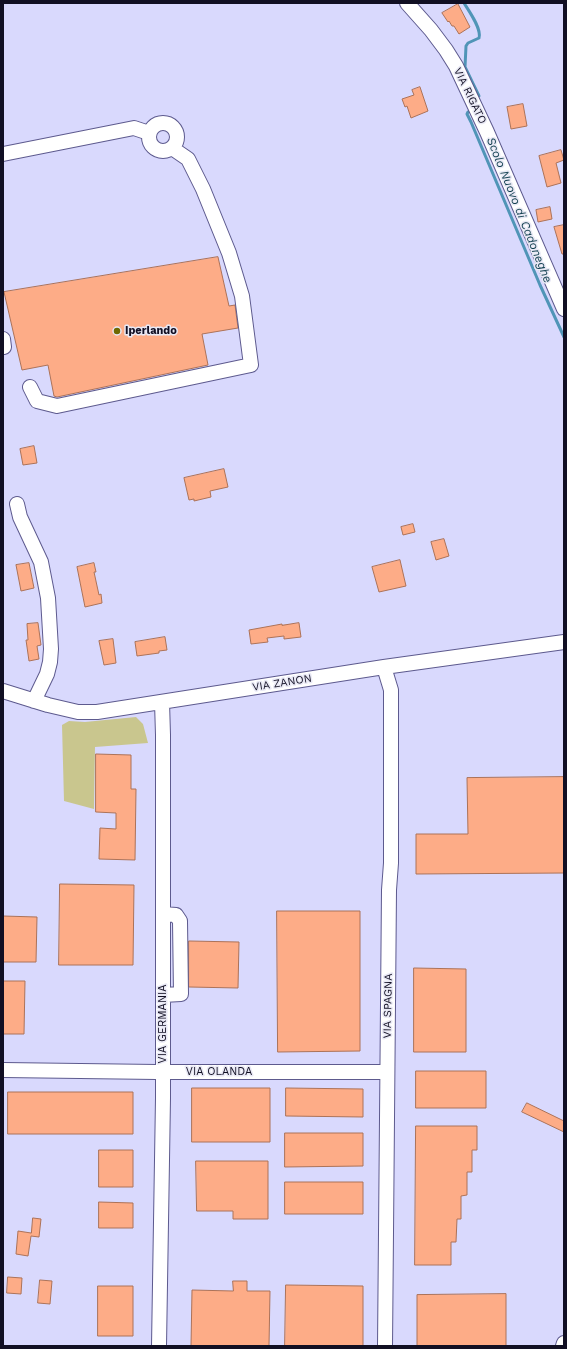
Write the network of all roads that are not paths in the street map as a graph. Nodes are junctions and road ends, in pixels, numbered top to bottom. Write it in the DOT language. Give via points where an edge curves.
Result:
graph roads {
  1 [pos="407,3"];
  2 [pos="150,133"];
  3 [pos="172,148"];
  4 [pos="3,154"];
  5 [pos="564,308"];
  6 [pos="30,387"];
  7 [pos="17,504"];
  8 [pos="564,642"];
  9 [pos="384,666"];
  10 [pos="3,691"];
  11 [pos="34,701"];
  12 [pos="162,702"];
  13 [pos="163,914"];
  14 [pos="163,995"];
  15 [pos="3,1070"];
  16 [pos="163,1072"];
  17 [pos="387,1072"];
  18 [pos="564,1343"];
  19 [pos="159,1346"];
  20 [pos="386,1346"];
  21 [pos="563,1346"];
  1 -- 5 [label="street, VIA RIGATO" via="431,30 456,66"];
  2 -- 3 [label="street" via="150,142 155,149 164,151"];
  2 -- 3 [label="street" via="159,124 172,127 176,140"];
  2 -- 4 [label="street" via="134,128"];
  3 -- 6 [label="street" via="188,158 204,189 229,253 242,296 251,365 57,406 36,402"];
  7 -- 11 [label="street" via="20,517 41,562 48,598 50,662"];
  8 -- 9 [label="street, VIA ZANON"];
  9 -- 12 [label="street, VIA ZANON"];
  9 -- 17 [label="street, VIA SPAGNA" via="391,690"];
  10 -- 11 [label="street, VIA ZANON"];
  11 -- 12 [label="street, VIA ZANON" via="78,712 97,712"];
  12 -- 13 [label="street, VIA GERMANIA"];
  13 -- 14 [label="street, VIA GERMANIA"];
  13 -- 14 [label="street" via="176,915 180,921 182,994"];
  14 -- 16 [label="street, VIA GERMANIA"];
  15 -- 16 [label="street, VIA OLANDA"];
  16 -- 17 [label="street, VIA OLANDA"];
  16 -- 19 [label="street, VIA GERMANIA"];
  17 -- 20 [label="street, VIA SPAGNA"];
  18 -- 21 [label="street"];
}
